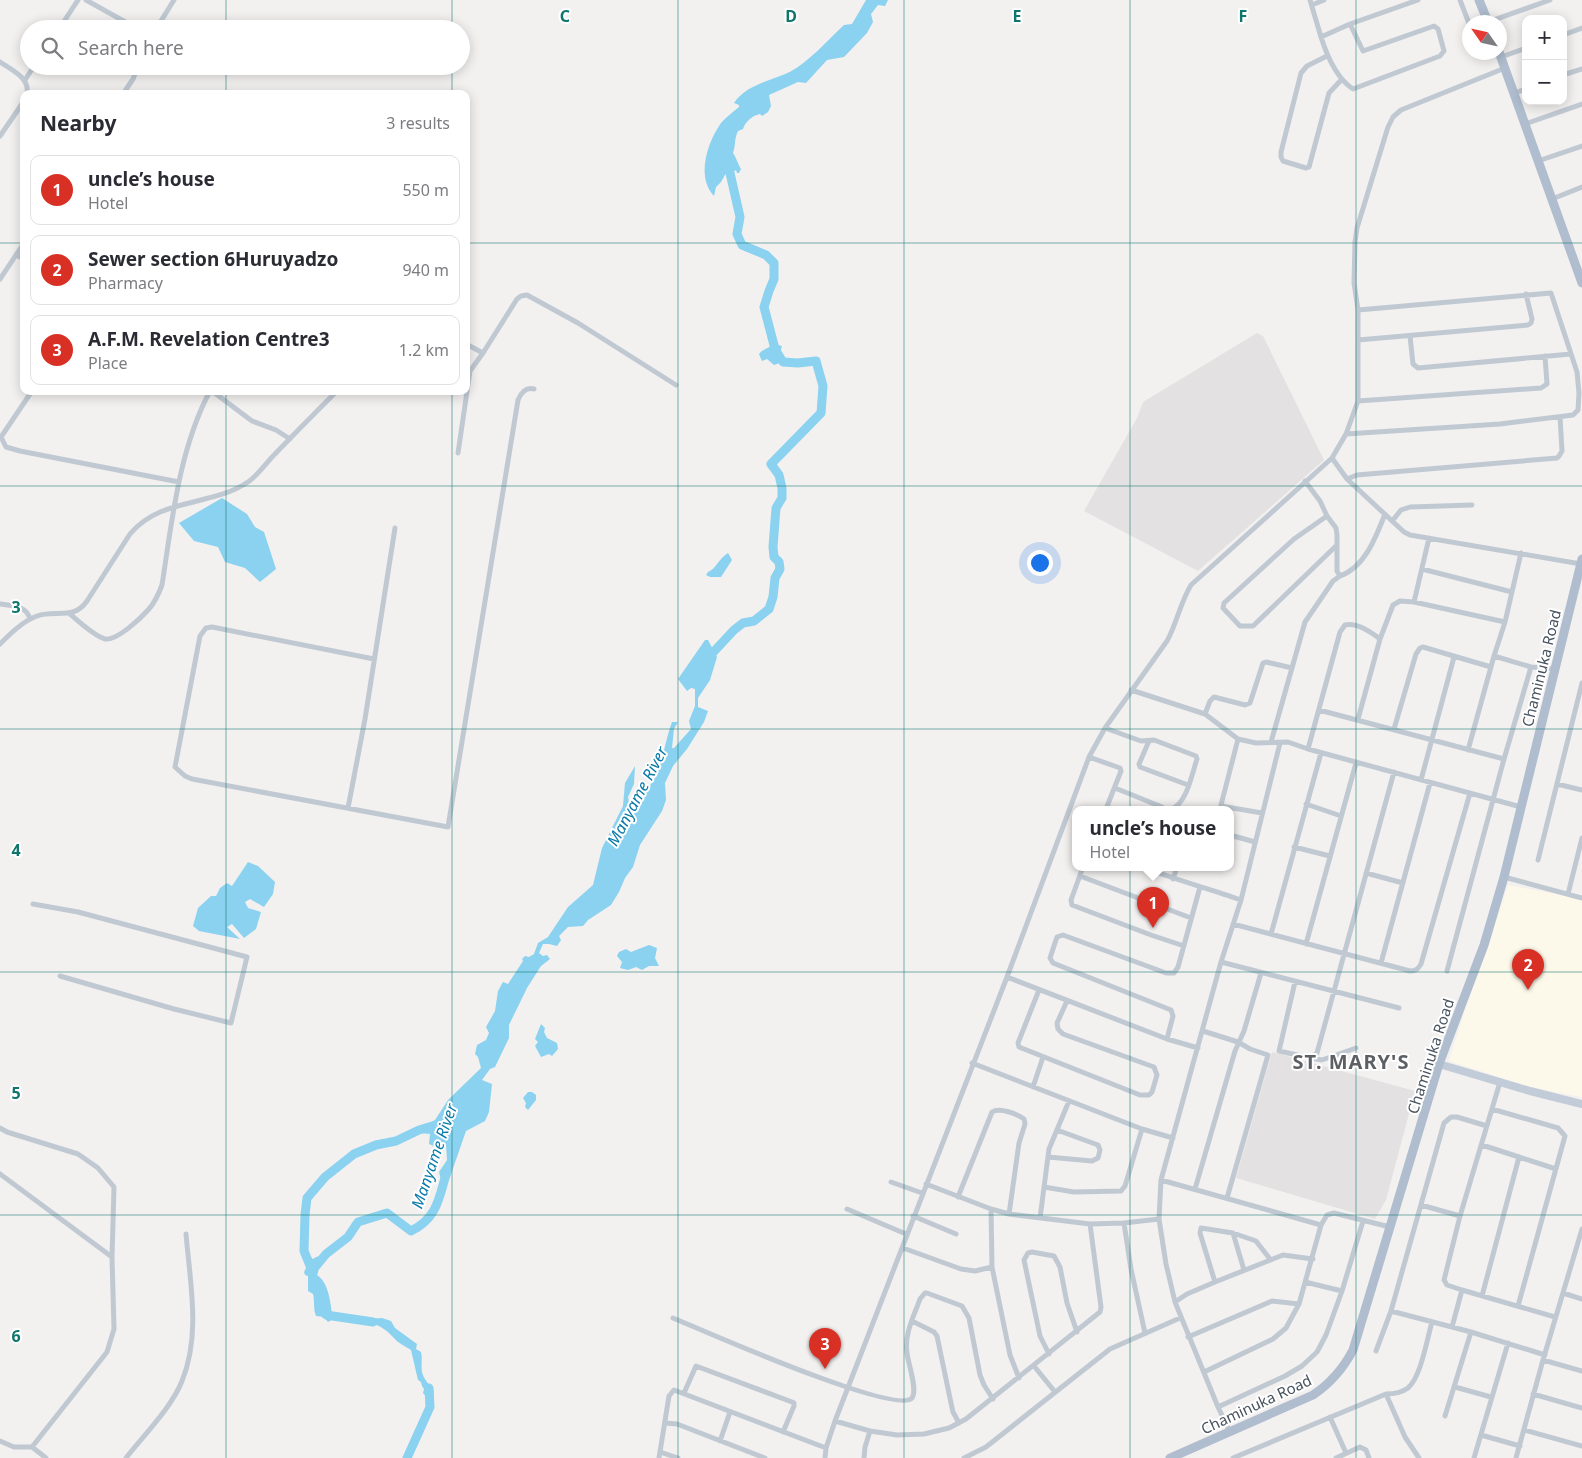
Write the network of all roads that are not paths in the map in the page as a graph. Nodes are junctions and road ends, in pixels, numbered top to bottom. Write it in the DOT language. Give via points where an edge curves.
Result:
graph roads {
  1 [pos="78,0"];
  2 [pos="86,0"];
  3 [pos="174,0"];
  4 [pos="1324,0"];
  5 [pos="1418,0"];
  6 [pos="1460,0"];
  7 [pos="1479,0"];
  8 [pos="1550,0"];
  9 [pos="1311,2"];
  10 [pos="1466,15"];
  11 [pos="1485,15"];
  12 [pos="1507,15"];
  13 [pos="65,20"];
  14 [pos="122,20"];
  15 [pos="162,20"];
  16 [pos="1350,24"];
  17 [pos="1582,28"];
  18 [pos="1567,33"];
  19 [pos="1321,37"];
  20 [pos="1522,49"];
  21 [pos="1507,53"];
  22 [pos="1327,56"];
  23 [pos="1502,60"];
  24 [pos="0,62"];
  25 [pos="1505,68"];
  26 [pos="1582,69"];
  27 [pos="1567,74"];
  28 [pos="28,75"];
  29 [pos="135,75"];
  30 [pos="1342,79"];
  31 [pos="25,80"];
  32 [pos="28,90"];
  33 [pos="126,90"];
  34 [pos="1522,90"];
  35 [pos="1514,93"];
  36 [pos="1582,104"];
  37 [pos="20,107"];
  38 [pos="1525,124"];
  39 [pos="0,136"];
  40 [pos="1582,146"];
  41 [pos="1537,161"];
  42 [pos="1582,187"];
  43 [pos="1552,199"];
  44 [pos="20,249"];
  45 [pos="16,255"];
  46 [pos="20,257"];
  47 [pos="0,279"];
  48 [pos="1582,283"];
  49 [pos="1526,294"];
  50 [pos="1358,310"];
  51 [pos="1410,336"];
  52 [pos="1358,340"];
  53 [pos="470,346"];
  54 [pos="483,352"];
  55 [pos="1571,354"];
  56 [pos="1545,356"];
  57 [pos="470,372"];
  58 [pos="676,385"];
  59 [pos="534,389"];
  60 [pos="29,395"];
  61 [pos="209,395"];
  62 [pos="216,395"];
  63 [pos="333,395"];
  64 [pos="467,395"];
  65 [pos="1358,401"];
  66 [pos="1560,417"];
  67 [pos="1346,434"];
  68 [pos="290,438"];
  69 [pos="458,453"];
  70 [pos="1332,458"];
  71 [pos="1347,479"];
  72 [pos="1305,481"];
  73 [pos="179,482"];
  74 [pos="174,505"];
  75 [pos="1472,505"];
  76 [pos="1385,514"];
  77 [pos="1327,516"];
  78 [pos="1393,520"];
  79 [pos="394,528"];
  80 [pos="1429,538"];
  81 [pos="1337,545"];
  82 [pos="1521,554"];
  83 [pos="1581,562"];
  84 [pos="1422,569"];
  85 [pos="1340,576"];
  86 [pos="1512,592"];
  87 [pos="1414,602"];
  88 [pos="0,604"];
  89 [pos="70,614"];
  90 [pos="30,619"];
  91 [pos="1505,622"];
  92 [pos="1380,639"];
  93 [pos="0,644"];
  94 [pos="1494,656"];
  95 [pos="1454,657"];
  96 [pos="374,659"];
  97 [pos="1491,667"];
  98 [pos="1532,667"];
  99 [pos="1292,668"];
  100 [pos="1555,669"];
  101 [pos="1582,683"];
  102 [pos="1131,690"];
  103 [pos="1319,710"];
  104 [pos="1205,714"];
  105 [pos="1358,719"];
  106 [pos="1105,728"];
  107 [pos="1394,729"];
  108 [pos="1238,739"];
  109 [pos="1431,740"];
  110 [pos="1149,741"];
  111 [pos="1271,742"];
  112 [pos="1280,743"];
  113 [pos="1308,749"];
  114 [pos="1468,750"];
  115 [pos="1321,753"];
  116 [pos="1089,757"];
  117 [pos="1504,759"];
  118 [pos="1356,763"];
  119 [pos="1394,772"];
  120 [pos="1421,780"];
  121 [pos="1430,783"];
  122 [pos="1557,784"];
  123 [pos="1188,785"];
  124 [pos="1115,788"];
  125 [pos="1582,790"];
  126 [pos="1470,794"];
  127 [pos="1494,800"];
  128 [pos="1306,804"];
  129 [pos="1107,806"];
  130 [pos="1160,806"];
  131 [pos="1178,806"];
  132 [pos="1221,806"];
  133 [pos="1521,807"];
  134 [pos="348,808"];
  135 [pos="1234,810"];
  136 [pos="1262,813"];
  137 [pos="1342,816"];
  138 [pos="1234,836"];
  139 [pos="1582,838"];
  140 [pos="1255,842"];
  141 [pos="1294,847"];
  142 [pos="1330,856"];
  143 [pos="1538,860"];
  144 [pos="1082,871"];
  145 [pos="1153,871"];
  146 [pos="1176,871"];
  147 [pos="1366,873"];
  148 [pos="1080,876"];
  149 [pos="1504,877"];
  150 [pos="1173,879"];
  151 [pos="1403,883"];
  152 [pos="1200,887"];
  153 [pos="1568,894"];
  154 [pos="1582,898"];
  155 [pos="1241,900"];
  156 [pos="33,904"];
  157 [pos="1191,918"];
  158 [pos="1233,924"];
  159 [pos="1271,934"];
  160 [pos="1306,944"];
  161 [pos="1184,946"];
  162 [pos="1344,954"];
  163 [pos="1221,962"];
  164 [pos="1381,963"];
  165 [pos="1447,971"];
  166 [pos="1261,973"];
  167 [pos="60,976"];
  168 [pos="1007,977"];
  169 [pos="1295,982"];
  170 [pos="1038,990"];
  171 [pos="1333,991"];
  172 [pos="1066,1001"];
  173 [pos="1399,1008"];
  174 [pos="1203,1031"];
  175 [pos="1167,1039"];
  176 [pos="1238,1042"];
  177 [pos="1198,1048"];
  178 [pos="1356,1048"];
  179 [pos="1043,1057"];
  180 [pos="1311,1058"];
  181 [pos="972,1063"];
  182 [pos="1439,1064"];
  183 [pos="1500,1082"];
  184 [pos="1033,1087"];
  185 [pos="1069,1101"];
  186 [pos="1582,1104"];
  187 [pos="1492,1109"];
  188 [pos="1487,1126"];
  189 [pos="0,1128"];
  190 [pos="1142,1129"];
  191 [pos="1057,1130"];
  192 [pos="1174,1138"];
  193 [pos="1482,1146"];
  194 [pos="1519,1157"];
  195 [pos="1048,1158"];
  196 [pos="1556,1168"];
  197 [pos="0,1174"];
  198 [pos="1161,1180"];
  199 [pos="891,1182"];
  200 [pos="926,1184"];
  201 [pos="1044,1187"];
  202 [pos="1195,1189"];
  203 [pos="922,1193"];
  204 [pos="958,1197"];
  205 [pos="1227,1198"];
  206 [pos="1421,1206"];
  207 [pos="847,1209"];
  208 [pos="990,1209"];
  209 [pos="1009,1214"];
  210 [pos="913,1216"];
  211 [pos="1460,1216"];
  212 [pos="1040,1218"];
  213 [pos="1159,1219"];
  214 [pos="1363,1221"];
  215 [pos="1124,1223"];
  216 [pos="1090,1224"];
  217 [pos="1321,1225"];
  218 [pos="1391,1228"];
  219 [pos="1582,1229"];
  220 [pos="1233,1233"];
  221 [pos="186,1234"];
  222 [pos="906,1234"];
  223 [pos="956,1234"];
  224 [pos="903,1248"];
  225 [pos="112,1257"];
  226 [pos="1270,1259"];
  227 [pos="1313,1259"];
  228 [pos="992,1267"];
  229 [pos="1244,1270"];
  230 [pos="1215,1282"];
  231 [pos="1306,1282"];
  232 [pos="1342,1290"];
  233 [pos="1462,1290"];
  234 [pos="1563,1293"];
  235 [pos="1482,1296"];
  236 [pos="1582,1299"];
  237 [pos="1175,1302"];
  238 [pos="1299,1304"];
  239 [pos="1518,1306"];
  240 [pos="1391,1311"];
  241 [pos="673,1318"];
  242 [pos="1180,1318"];
  243 [pos="1555,1318"];
  244 [pos="912,1321"];
  245 [pos="1432,1322"];
  246 [pos="1452,1327"];
  247 [pos="1077,1332"];
  248 [pos="1471,1332"];
  249 [pos="1144,1333"];
  250 [pos="1188,1337"];
  251 [pos="1508,1344"];
  252 [pos="1376,1352"];
  253 [pos="1049,1354"];
  254 [pos="1544,1357"];
  255 [pos="1034,1366"];
  256 [pos="1582,1371"];
  257 [pos="1204,1372"];
  258 [pos="1020,1378"];
  259 [pos="848,1386"];
  260 [pos="1455,1387"];
  261 [pos="1055,1392"];
  262 [pos="684,1393"];
  263 [pos="1386,1394"];
  264 [pos="1533,1394"];
  265 [pos="1491,1397"];
  266 [pos="993,1399"];
  267 [pos="1218,1407"];
  268 [pos="1582,1408"];
  269 [pos="730,1412"];
  270 [pos="1445,1416"];
  271 [pos="1330,1417"];
  272 [pos="835,1421"];
  273 [pos="665,1423"];
  274 [pos="959,1423"];
  275 [pos="1524,1430"];
  276 [pos="870,1431"];
  277 [pos="783,1432"];
  278 [pos="1230,1432"];
  279 [pos="1481,1435"];
  280 [pos="0,1441"];
  281 [pos="720,1441"];
  282 [pos="1520,1446"];
  283 [pos="1582,1446"];
  284 [pos="32,1447"];
  285 [pos="826,1448"];
  286 [pos="1346,1453"];
  287 [pos="659,1455"];
  288 [pos="46,1458"];
  289 [pos="126,1458"];
  290 [pos="678,1458"];
  291 [pos="765,1458"];
  292 [pos="825,1458"];
  293 [pos="864,1458"];
  294 [pos="964,1458"];
  295 [pos="1170,1458"];
  296 [pos="1233,1458"];
  297 [pos="1336,1458"];
  298 [pos="1370,1458"];
  299 [pos="1419,1458"];
  300 [pos="1474,1458"];
  301 [pos="1516,1458"];
  1 -- 13 [label="street"];
  2 -- 14 [label="street"];
  3 -- 15 [label="street"];
  4 -- 9 [label="street"];
  5 -- 16 [label="street"];
  6 -- 10 [label="street"];
  7 -- 11 [label="main road"];
  8 -- 12 [label="street"];
  9 -- 19 [label="street"];
  16 -- 19 [label="street"];
  16 -- 30 [label="street" via="1363,51 1434,26 1438,29 1444,51 1440,56 1356,89 1350,88"];
  17 -- 18 [label="street"];
  19 -- 22 [label="street"];
  20 -- 21 [label="street"];
  22 -- 30 [label="street"];
  22 -- 30 [label="street" via="1307,66 1301,73 1281,152 1283,161 1309,167 1328,93"];
  23 -- 25 [label="main road"];
  24 -- 31 [label="street"];
  25 -- 35 [label="main road"];
  25 -- 50 [label="street" via="1402,110 1393,117 1355,242 1354,283"];
  26 -- 27 [label="street"];
  28 -- 31 [label="street"];
  29 -- 33 [label="street"];
  31 -- 32 [label="street"];
  34 -- 35 [label="street"];
  35 -- 38 [label="main road"];
  36 -- 38 [label="street"];
  37 -- 39 [label="street"];
  38 -- 41 [label="main road"];
  40 -- 41 [label="street"];
  41 -- 43 [label="main road"];
  42 -- 43 [label="street"];
  43 -- 48 [label="main road"];
  44 -- 45 [label="street"];
  45 -- 46 [label="street"];
  45 -- 47 [label="street"];
  49 -- 50 [label="street"];
  49 -- 51 [label="street" via="1532,319 1528,325"];
  49 -- 55 [label="street" via="1552,294"];
  50 -- 52 [label="street"];
  51 -- 52 [label="street"];
  51 -- 56 [label="street" via="1416,368"];
  52 -- 65 [label="street"];
  53 -- 54 [label="street"];
  54 -- 57 [label="street"];
  54 -- 58 [label="street" via="517,299 527,295"];
  55 -- 56 [label="street"];
  55 -- 66 [label="street" via="1578,380 1578,410 1573,415"];
  56 -- 65 [label="street" via="1547,384 1541,388"];
  59 -- 134 [label="street" via="523,392 518,400 448,827"];
  60 -- 73 [label="street" via="1,438 6,447"];
  61 -- 73 [label="street" via="201,409"];
  62 -- 68 [label="street" via="252,421"];
  63 -- 68 [label="street"];
  64 -- 69 [label="street"];
  65 -- 67 [label="street"];
  66 -- 67 [label="street" via="1491,425"];
  66 -- 71 [label="street" via="1562,451 1557,458"];
  67 -- 70 [label="street"];
  68 -- 74 [label="street" via="248,482 228,492"];
  70 -- 71 [label="street"];
  70 -- 72 [label="street"];
  71 -- 76 [label="street"];
  72 -- 77 [label="street"];
  72 -- 102 [label="street" via="1191,585 1167,641"];
  73 -- 74 [label="street"];
  74 -- 89 [label="street" via="147,518 134,529 83,607"];
  74 -- 89 [label="street" via="162,585 150,608 132,626 112,639 99,636"];
  75 -- 78 [label="street" via="1410,507 1401,510"];
  76 -- 78 [label="street"];
  76 -- 85 [label="street" via="1370,548 1350,572"];
  77 -- 81 [label="street" via="1336,528"];
  77 -- 81 [label="street" via="1294,539 1224,603 1224,609 1240,626 1253,626"];
  78 -- 80 [label="street" via="1404,532"];
  79 -- 96 [label="street"];
  80 -- 82 [label="street"];
  80 -- 84 [label="street"];
  81 -- 85 [label="street" via="1337,571"];
  82 -- 83 [label="street"];
  82 -- 86 [label="street"];
  83 -- 100 [label="main road, Chaminuka Road"];
  84 -- 86 [label="street"];
  84 -- 87 [label="street"];
  85 -- 99 [label="street" via="1307,617"];
  86 -- 91 [label="street"];
  87 -- 91 [label="street"];
  87 -- 92 [label="street" via="1400,601 1394,605"];
  88 -- 90 [label="street" via="23,608"];
  89 -- 90 [label="street" via="47,613"];
  90 -- 93 [label="street"];
  91 -- 94 [label="street"];
  92 -- 103 [label="street" via="1368,630 1349,624 1342,628"];
  92 -- 105 [label="street"];
  94 -- 97 [label="street"];
  94 -- 98 [label="street"];
  95 -- 97 [label="street"];
  95 -- 107 [label="street" via="1424,647 1418,651"];
  95 -- 109 [label="street"];
  96 -- 134 [label="street"];
  96 -- 134 [label="street" via="206,628 200,636 175,767 192,779"];
  97 -- 114 [label="street"];
  98 -- 100 [label="street"];
  98 -- 117 [label="street"];
  99 -- 104 [label="street" via="1263,663 1249,704 1214,698"];
  99 -- 111 [label="street"];
  100 -- 133 [label="main road, Chaminuka Road"];
  101 -- 122 [label="street"];
  102 -- 104 [label="street"];
  102 -- 106 [label="street"];
  103 -- 105 [label="street"];
  103 -- 113 [label="street"];
  104 -- 108 [label="street"];
  105 -- 107 [label="street"];
  106 -- 110 [label="street"];
  106 -- 116 [label="street"];
  107 -- 109 [label="street"];
  108 -- 111 [label="street"];
  108 -- 132 [label="street"];
  109 -- 114 [label="street"];
  109 -- 120 [label="street"];
  110 -- 123 [label="street" via="1140,767"];
  110 -- 123 [label="street" via="1196,756"];
  111 -- 112 [label="street"];
  112 -- 113 [label="street" via="1288,742"];
  112 -- 136 [label="street"];
  113 -- 115 [label="street"];
  114 -- 117 [label="street"];
  115 -- 118 [label="street"];
  115 -- 128 [label="street"];
  116 -- 124 [label="street" via="1121,769"];
  116 -- 168 [label="street"];
  117 -- 127 [label="street"];
  118 -- 119 [label="street"];
  118 -- 137 [label="street"];
  119 -- 120 [label="street"];
  119 -- 147 [label="street"];
  120 -- 121 [label="street"];
  121 -- 126 [label="street"];
  121 -- 151 [label="street"];
  122 -- 125 [label="street"];
  122 -- 143 [label="street"];
  123 -- 131 [label="street"];
  124 -- 129 [label="street"];
  124 -- 130 [label="street"];
  126 -- 127 [label="street"];
  126 -- 164 [label="street" via="1419,968 1410,971"];
  127 -- 133 [label="street"];
  127 -- 165 [label="street"];
  128 -- 137 [label="street"];
  128 -- 141 [label="street"];
  133 -- 149 [label="main road, Chaminuka Road"];
  135 -- 136 [label="street"];
  136 -- 140 [label="street"];
  137 -- 142 [label="street"];
  138 -- 140 [label="street"];
  139 -- 153 [label="street"];
  140 -- 155 [label="street"];
  141 -- 142 [label="street"];
  141 -- 159 [label="street"];
  142 -- 160 [label="street"];
  144 -- 148 [label="street"];
  145 -- 150 [label="street"];
  146 -- 150 [label="street"];
  147 -- 151 [label="street"];
  147 -- 162 [label="street"];
  148 -- 157 [label="street"];
  148 -- 161 [label="street" via="1072,904"];
  149 -- 153 [label="street"];
  149 -- 182 [label="main road, Chaminuka Road" via="1484,945"];
  150 -- 152 [label="street"];
  151 -- 164 [label="street"];
  152 -- 155 [label="street"];
  152 -- 157 [label="street"];
  153 -- 154 [label="street"];
  155 -- 158 [label="street"];
  156 -- 167 [label="street" via="78,912 247,957 231,1023"];
  157 -- 161 [label="street"];
  158 -- 159 [label="street"];
  158 -- 163 [label="street"];
  159 -- 160 [label="street"];
  160 -- 162 [label="street"];
  161 -- 175 [label="street" via="1177,970 1170,974 1063,935 1057,938 1050,958 1053,963 1171,1010 1174,1016"];
  162 -- 164 [label="street"];
  162 -- 171 [label="street"];
  163 -- 166 [label="street"];
  163 -- 174 [label="street"];
  166 -- 169 [label="street"];
  166 -- 176 [label="street"];
  168 -- 170 [label="street"];
  168 -- 181 [label="street"];
  169 -- 171 [label="street"];
  169 -- 180 [label="street" via="1279,1051"];
  170 -- 172 [label="street"];
  170 -- 179 [label="street" via="1018,1045"];
  171 -- 173 [label="street"];
  171 -- 180 [label="street" via="1317,1053"];
  172 -- 175 [label="street"];
  172 -- 179 [label="street" via="1057,1023 1060,1032 1154,1067 1158,1075 1152,1092 1140,1095"];
  174 -- 176 [label="street"];
  174 -- 177 [label="street"];
  175 -- 177 [label="street"];
  176 -- 202 [label="street"];
  176 -- 205 [label="street" via="1268,1055"];
  177 -- 192 [label="street"];
  178 -- 180 [label="street" via="1322,1060"];
  179 -- 184 [label="street"];
  181 -- 184 [label="street"];
  181 -- 200 [label="street"];
  182 -- 183 [label="street"];
  182 -- 218 [label="main road, Chaminuka Road"];
  183 -- 186 [label="street"];
  183 -- 187 [label="street"];
  184 -- 185 [label="street"];
  185 -- 190 [label="street"];
  185 -- 191 [label="street"];
  187 -- 188 [label="street"];
  187 -- 196 [label="street" via="1558,1128 1565,1136"];
  188 -- 193 [label="street"];
  188 -- 206 [label="street" via="1457,1117 1451,1117 1444,1123"];
  189 -- 225 [label="street" via="78,1154 98,1168 114,1187"];
  190 -- 192 [label="street"];
  190 -- 201 [label="street" via="1121,1191 1091,1192"];
  191 -- 195 [label="street"];
  191 -- 195 [label="street" via="1098,1145 1099,1156 1092,1161"];
  192 -- 198 [label="street"];
  193 -- 194 [label="street"];
  193 -- 211 [label="street"];
  194 -- 196 [label="street"];
  194 -- 235 [label="street"];
  195 -- 201 [label="street"];
  196 -- 239 [label="street"];
  197 -- 225 [label="street"];
  198 -- 202 [label="street"];
  198 -- 213 [label="street"];
  199 -- 203 [label="street"];
  200 -- 203 [label="street"];
  200 -- 204 [label="street"];
  201 -- 212 [label="street"];
  202 -- 205 [label="street"];
  203 -- 210 [label="street"];
  204 -- 208 [label="street"];
  204 -- 209 [label="street" via="992,1112 998,1110 1016,1115 1024,1119 1025,1124 1019,1143"];
  205 -- 217 [label="street"];
  206 -- 211 [label="street"];
  206 -- 240 [label="street"];
  207 -- 222 [label="street"];
  208 -- 209 [label="street"];
  208 -- 228 [label="street"];
  209 -- 212 [label="street"];
  210 -- 222 [label="street"];
  210 -- 223 [label="street"];
  211 -- 233 [label="street" via="1444,1280 1447,1285"];
  212 -- 216 [label="street"];
  213 -- 215 [label="street"];
  213 -- 237 [label="street"];
  214 -- 217 [label="street" via="1334,1213 1327,1215"];
  214 -- 218 [label="street"];
  214 -- 232 [label="street"];
  215 -- 216 [label="street"];
  215 -- 249 [label="street"];
  216 -- 247 [label="street" via="1101,1310"];
  217 -- 227 [label="street"];
  218 -- 278 [label="main road, Chaminuka Road" via="1358,1338 1341,1370 1313,1395"];
  219 -- 234 [label="street"];
  220 -- 226 [label="street" via="1256,1241"];
  220 -- 229 [label="street"];
  220 -- 230 [label="street" via="1202,1228 1200,1232"];
  221 -- 289 [label="street" via="193,1332 182,1381"];
  222 -- 224 [label="street"];
  224 -- 228 [label="street" via="961,1269 975,1271"];
  224 -- 259 [label="street"];
  225 -- 284 [label="street" via="114,1329 107,1352"];
  226 -- 227 [label="street" via="1283,1255"];
  226 -- 229 [label="street"];
  227 -- 231 [label="street"];
  228 -- 258 [label="street" via="1010,1355"];
  229 -- 230 [label="street"];
  230 -- 237 [label="street"];
  231 -- 232 [label="street"];
  231 -- 238 [label="street"];
  232 -- 267 [label="street" via="1317,1352 1302,1366"];
  233 -- 235 [label="street"];
  233 -- 246 [label="street"];
  234 -- 236 [label="street"];
  234 -- 243 [label="street"];
  235 -- 239 [label="street"];
  237 -- 242 [label="street"];
  238 -- 250 [label="street" via="1272,1300"];
  238 -- 257 [label="street" via="1286,1328 1273,1339"];
  239 -- 243 [label="street"];
  240 -- 245 [label="street"];
  240 -- 252 [label="street"];
  241 -- 259 [label="street" via="812,1375"];
  242 -- 249 [label="street"];
  242 -- 250 [label="street"];
  243 -- 254 [label="street"];
  244 -- 259 [label="street" via="906,1346 914,1392 911,1398 906,1401 885,1399"];
  244 -- 266 [label="street" via="920,1299 928,1292 962,1306 969,1318 982,1381"];
  244 -- 274 [label="street" via="937,1336 953,1412"];
  245 -- 246 [label="street"];
  245 -- 263 [label="street" via="1416,1378 1398,1393"];
  246 -- 248 [label="street"];
  247 -- 253 [label="street"];
  247 -- 253 [label="street" via="1057,1260 1053,1254 1028,1253 1024,1260 1040,1336"];
  248 -- 251 [label="street"];
  248 -- 260 [label="street"];
  249 -- 261 [label="street" via="1110,1349"];
  250 -- 257 [label="street"];
  251 -- 254 [label="street"];
  251 -- 265 [label="street"];
  253 -- 255 [label="street"];
  254 -- 256 [label="street"];
  254 -- 264 [label="street"];
  255 -- 258 [label="street"];
  255 -- 261 [label="street"];
  257 -- 267 [label="street"];
  258 -- 266 [label="street"];
  259 -- 272 [label="street"];
  260 -- 265 [label="street"];
  260 -- 270 [label="street"];
  261 -- 294 [label="street" via="986,1447"];
  262 -- 269 [label="street"];
  262 -- 273 [label="street" via="676,1390 670,1393"];
  262 -- 277 [label="street" via="696,1366 792,1402 794,1406"];
  263 -- 271 [label="street"];
  263 -- 299 [label="street" via="1405,1437"];
  264 -- 268 [label="street"];
  264 -- 275 [label="street"];
  265 -- 279 [label="street"];
  266 -- 274 [label="street"];
  267 -- 278 [label="street"];
  269 -- 277 [label="street"];
  269 -- 281 [label="street"];
  271 -- 286 [label="street"];
  271 -- 296 [label="street"];
  272 -- 276 [label="street"];
  272 -- 285 [label="street"];
  273 -- 281 [label="street" via="677,1424"];
  273 -- 287 [label="street"];
  274 -- 276 [label="street" via="924,1434"];
  275 -- 282 [label="street"];
  275 -- 283 [label="street"];
  276 -- 293 [label="street"];
  277 -- 285 [label="street"];
  278 -- 295 [label="main road, Chaminuka Road"];
  279 -- 282 [label="street"];
  279 -- 300 [label="street"];
  280 -- 284 [label="street" via="14,1447"];
  281 -- 291 [label="street"];
  282 -- 301 [label="street"];
  284 -- 288 [label="street"];
  285 -- 292 [label="street"];
  286 -- 297 [label="street"];
  286 -- 298 [label="street" via="1360,1447"];
  287 -- 290 [label="street"];
}
